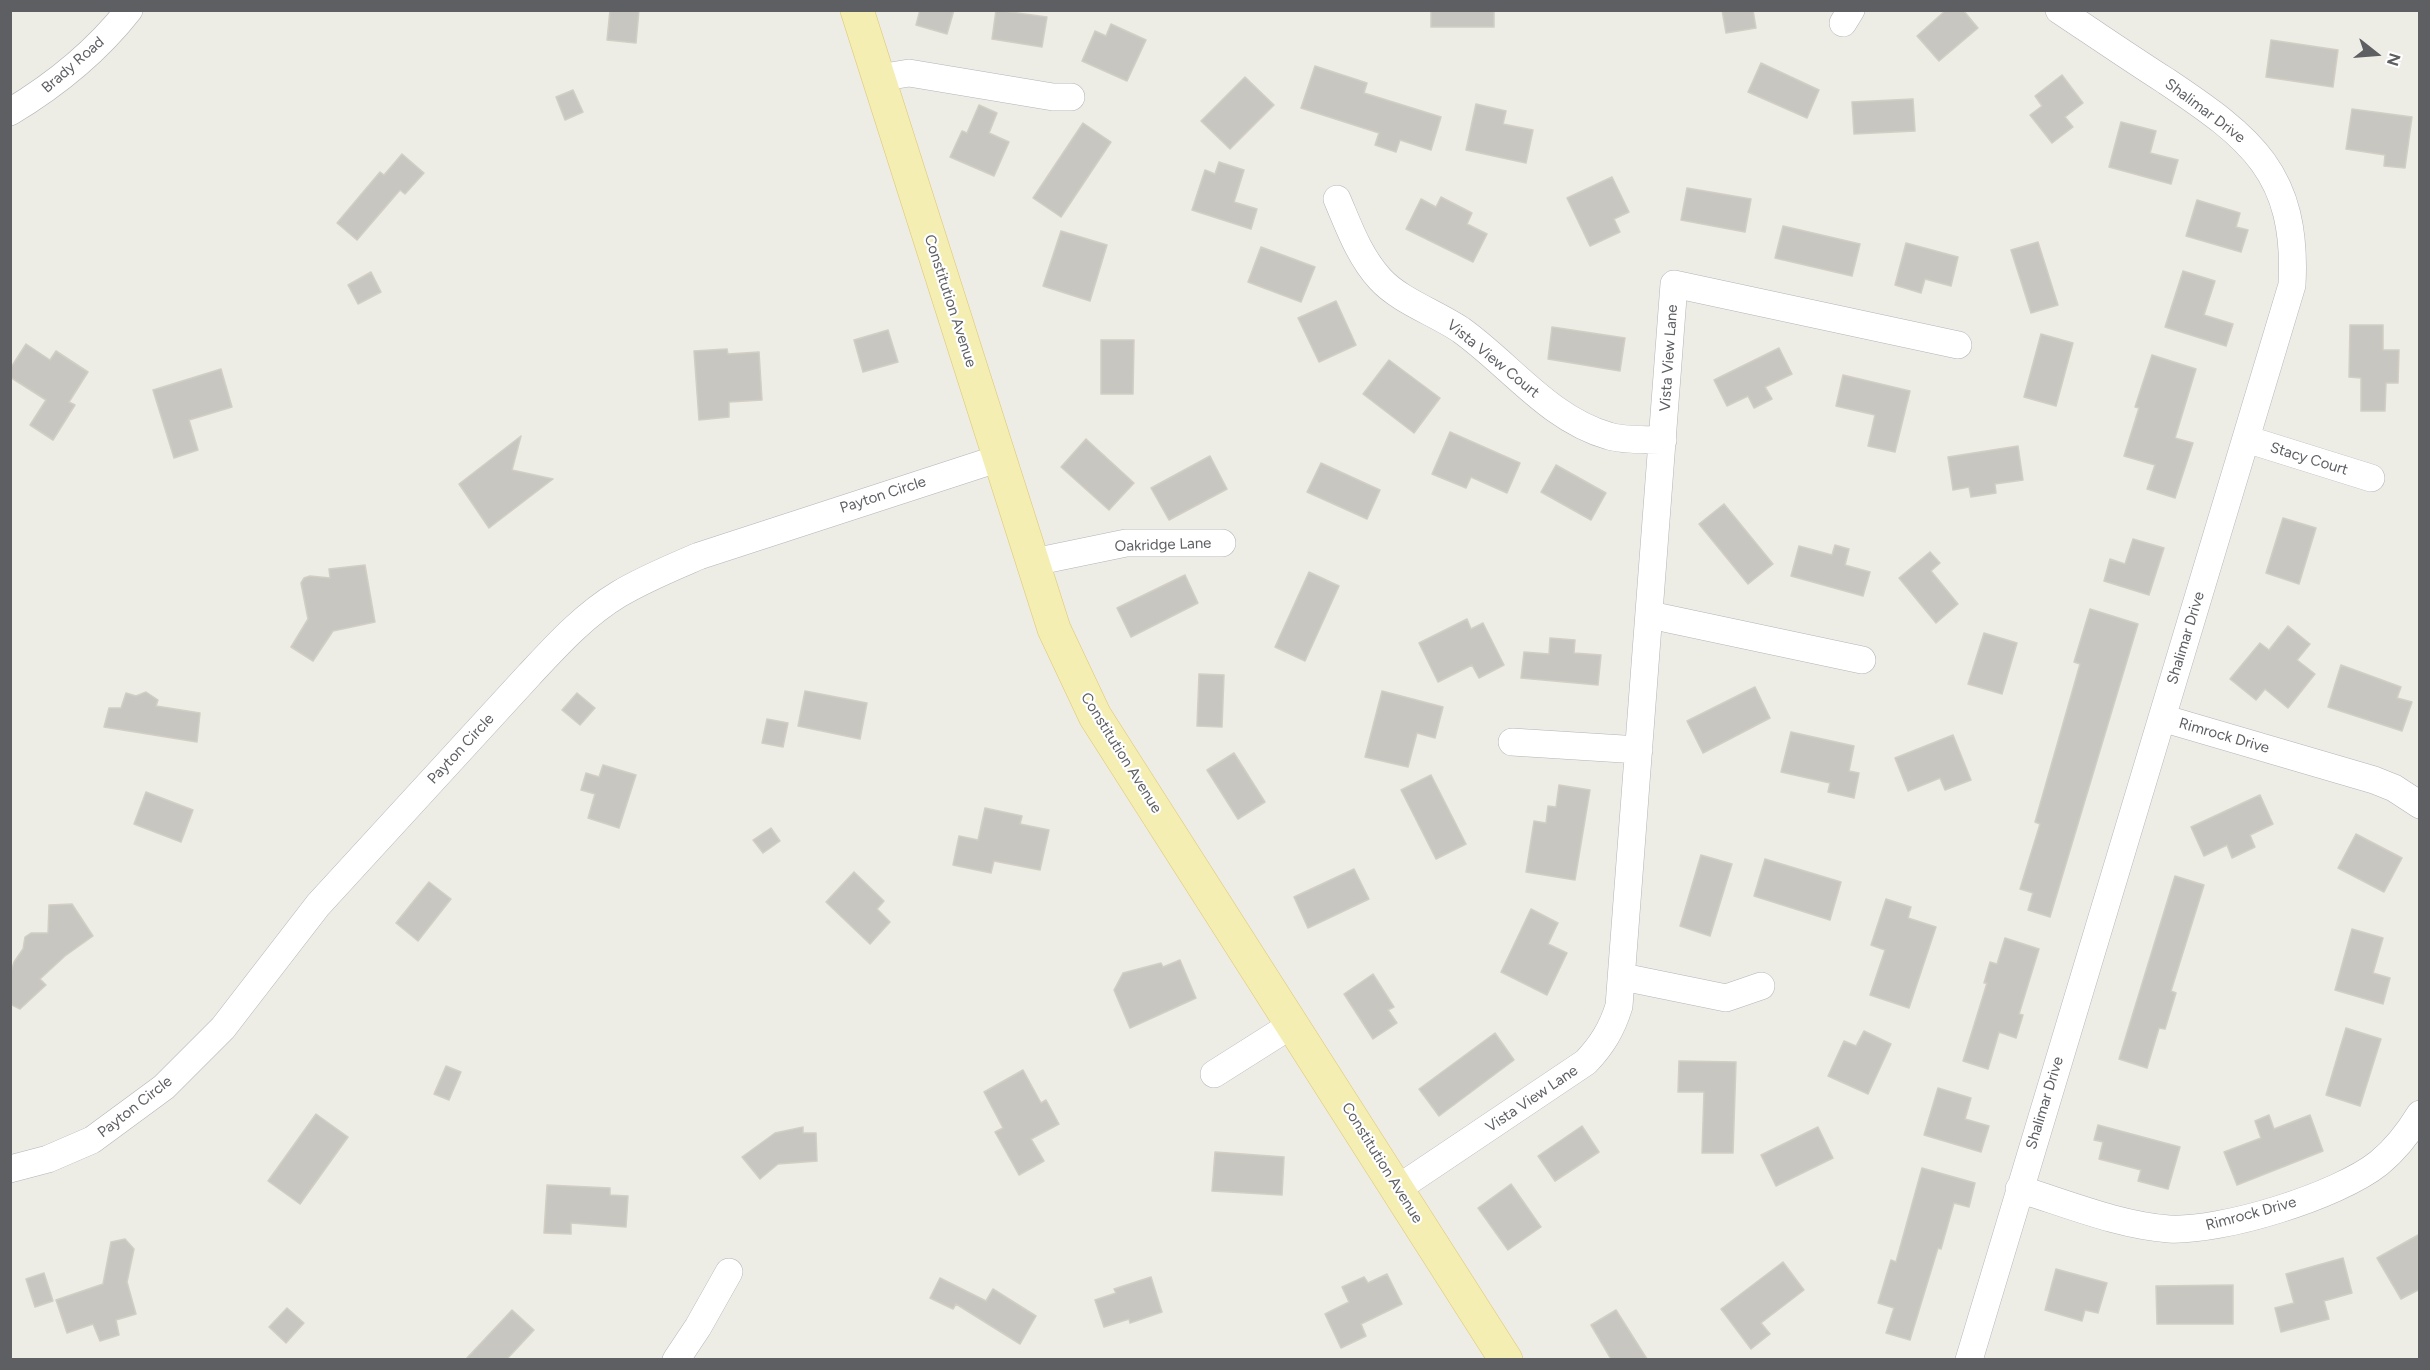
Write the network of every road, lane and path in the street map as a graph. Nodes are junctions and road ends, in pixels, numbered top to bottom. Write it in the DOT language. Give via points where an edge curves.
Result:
graph roads {
  1 [pos="129,10"];
  2 [pos="857,10"];
  3 [pos="2059,10"];
  4 [pos="879,78"];
  5 [pos="1071,97"];
  6 [pos="10,112"];
  7 [pos="1337,199"];
  8 [pos="1958,345"];
  9 [pos="1663,440"];
  10 [pos="2246,440"];
  11 [pos="1000,458"];
  12 [pos="2371,478"];
  13 [pos="1222,543"];
  14 [pos="1034,562"];
  15 [pos="1650,615"];
  16 [pos="1862,660"];
  17 [pos="2162,718"];
  18 [pos="1512,742"];
  19 [pos="1639,750"];
  20 [pos="2420,805"];
  21 [pos="1623,977"];
  22 [pos="1761,986"];
  23 [pos="1293,1024"];
  24 [pos="1214,1074"];
  25 [pos="2420,1114"];
  26 [pos="10,1169"];
  27 [pos="1397,1189"];
  28 [pos="2019,1189"];
  29 [pos="729,1272"];
  30 [pos="1496,1356"];
  31 [pos="676,1359"];
  32 [pos="1969,1359"];
  1 -- 6 [label="street, Brady Road" via="81,61 38,96"];
  2 -- 4 [label="main road, Constitution Avenue"];
  3 -- 10 [label="street, Shalimar Drive" via="2209,110 2248,142 2274,181 2290,227 2294,254 2292,285"];
  4 -- 5 [label="street" via="909,73"];
  4 -- 11 [label="main road, Constitution Avenue"];
  7 -- 9 [label="street, Vista View Court" via="1365,260 1399,295 1463,332 1552,407 1576,422 1611,437"];
  8 -- 9 [label="street, Vista View Lane" via="1674,284"];
  9 -- 15 [label="street, Vista View Lane"];
  10 -- 12 [label="street, Stacy Court"];
  10 -- 17 [label="street, Shalimar Drive"];
  11 -- 14 [label="main road, Constitution Avenue"];
  11 -- 26 [label="street, Payton Circle" via="699,556 617,595 563,638 318,905 223,1028 165,1087 92,1140 48,1159"];
  13 -- 14 [label="street, Oakridge Lane" via="1126,543"];
  14 -- 23 [label="main road, Constitution Avenue" via="1054,629 1095,716"];
  15 -- 16 [label="street"];
  15 -- 19 [label="street, Vista View Lane"];
  17 -- 20 [label="street, Rimrock Drive" via="2374,780"];
  17 -- 28 [label="street, Shalimar Drive"];
  18 -- 19 [label="street"];
  19 -- 21 [label="street, Vista View Lane"];
  21 -- 22 [label="street" via="1726,998"];
  21 -- 27 [label="street, Vista View Lane" via="1613,1025 1586,1062"];
  23 -- 24 [label="street"];
  23 -- 27 [label="main road, Constitution Avenue"];
  25 -- 28 [label="street, Rimrock Drive" via="2395,1149 2358,1176 2284,1207 2230,1223 2201,1228 2147,1226"];
  27 -- 30 [label="main road, Constitution Avenue"];
  28 -- 32 [label="street, Shalimar Drive"];
  29 -- 31 [label="street"];
}
